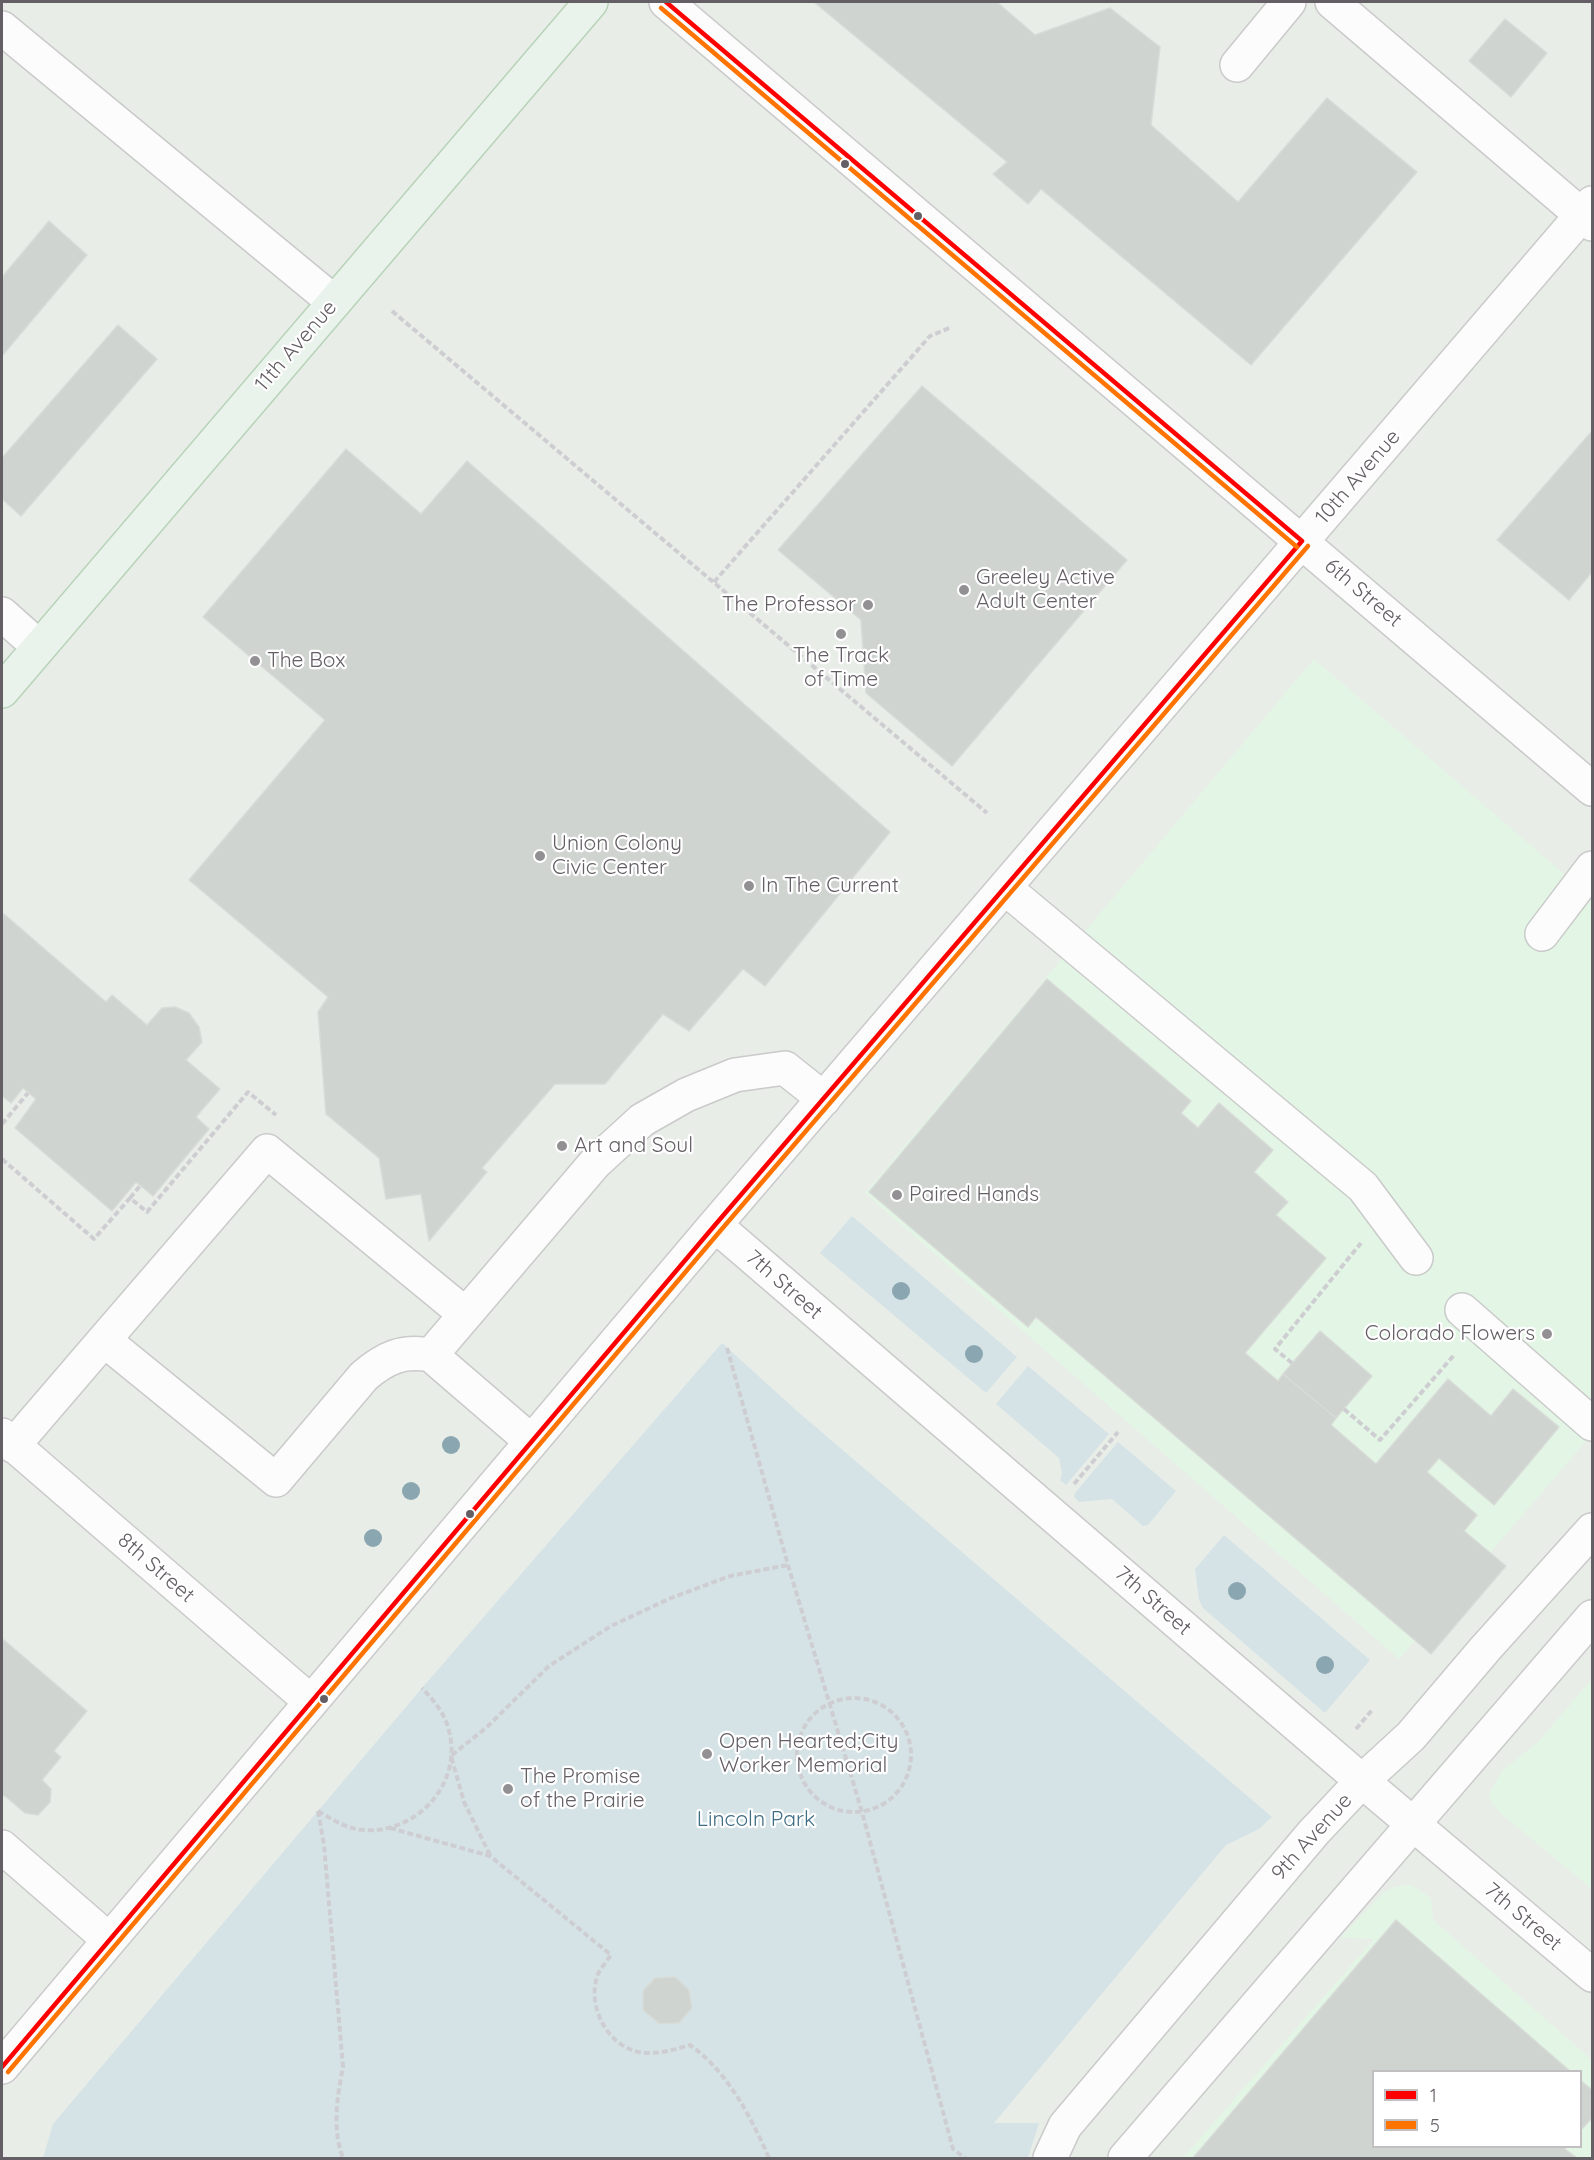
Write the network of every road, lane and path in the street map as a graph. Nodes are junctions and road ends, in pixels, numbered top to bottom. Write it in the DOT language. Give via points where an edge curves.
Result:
graph roads {
  1 [pos="591,2"];
  2 [pos="666,2"];
  3 [pos="1290,2"];
  4 [pos="1332,2"];
  5 [pos="2,28"];
  6 [pos="1237,66"];
  7 [pos="1589,214"];
  8 [pos="334,302"];
  9 [pos="392,310"];
  10 [pos="952,327"];
  11 [pos="1302,541"];
  12 [pos="714,582"];
  13 [pos="2,614"];
  14 [pos="39,647"];
  15 [pos="2,691"];
  16 [pos="1593,789"];
  17 [pos="987,813"];
  18 [pos="1593,868"];
  19 [pos="1005,888"];
  20 [pos="1542,934"];
  21 [pos="28,1093"];
  22 [pos="824,1099"];
  23 [pos="2,1124"];
  24 [pos="140,1186"];
  25 [pos="130,1198"];
  26 [pos="715,1225"];
  27 [pos="1362,1241"];
  28 [pos="1416,1258"];
  29 [pos="1462,1310"];
  30 [pos="465,1314"];
  31 [pos="104,1340"];
  32 [pos="727,1348"];
  33 [pos="1457,1352"];
  34 [pos="431,1355"];
  35 [pos="1292,1364"];
  36 [pos="1344,1409"];
  37 [pos="1593,1424"];
  38 [pos="1118,1432"];
  39 [pos="8,1440"];
  40 [pos="531,1441"];
  41 [pos="1069,1490"];
  42 [pos="1593,1530"];
  43 [pos="788,1565"];
  44 [pos="1593,1617"];
  45 [pos="423,1688"];
  46 [pos="310,1701"];
  47 [pos="830,1704"];
  48 [pos="1373,1709"];
  49 [pos="1354,1730"];
  50 [pos="451,1756"];
  51 [pos="1362,1781"];
  52 [pos="862,1812"];
  53 [pos="1414,1824"];
  54 [pos="390,1828"];
  55 [pos="2,1847"];
  56 [pos="490,1856"];
  57 [pos="108,1940"];
  58 [pos="1593,1976"];
  59 [pos="2,2067"];
  60 [pos="343,2158"];
  61 [pos="769,2158"];
  62 [pos="965,2158"];
  63 [pos="1050,2158"];
  64 [pos="1125,2158"];
  1 -- 8 [label="main road, 11th Avenue"];
  2 -- 11 [label="street, 6th Street"];
  3 -- 6 [label="street"];
  4 -- 7 [label="street"];
  5 -- 8 [label="street"];
  7 -- 11 [label="street, 10th Avenue"];
  8 -- 14 [label="main road, 11th Avenue"];
  9 -- 12 [label="path"];
  10 -- 12 [label="path" via="930,336"];
  11 -- 16 [label="street, 6th Street"];
  11 -- 19 [label="street, 10th Avenue"];
  12 -- 17 [label="path"];
  13 -- 14 [label="street"];
  14 -- 15 [label="main road, 11th Avenue"];
  18 -- 20 [label="street"];
  19 -- 22 [label="street, 10th Avenue"];
  19 -- 28 [label="street" via="1363,1187"];
  21 -- 23 [label="path"];
  22 -- 26 [label="street, 10th Avenue"];
  22 -- 30 [label="street" via="786,1068 735,1074 642,1120 595,1163"];
  24 -- 25 [label="path"];
  26 -- 40 [label="street, 10th Avenue"];
  26 -- 51 [label="street, 7th Street"];
  27 -- 35 [label="path" via="1275,1349"];
  29 -- 37 [label="street"];
  30 -- 31 [label="street" via="267,1151"];
  30 -- 34 [label="street"];
  31 -- 34 [label="street" via="276,1480 378,1364 413,1352"];
  31 -- 39 [label="street"];
  32 -- 43 [label="path"];
  33 -- 36 [label="path" via="1380,1440"];
  34 -- 40 [label="street"];
  38 -- 41 [label="path"];
  39 -- 46 [label="street, 8th Street"];
  40 -- 46 [label="street, 10th Avenue"];
  42 -- 51 [label="street, 9th Avenue" via="1411,1736"];
  43 -- 47 [label="path"];
  43 -- 50 [label="path" via="730,1576 611,1626 549,1666"];
  44 -- 53 [label="street"];
  45 -- 50 [label="path" via="446,1723"];
  46 -- 57 [label="street, 10th Avenue"];
  47 -- 52 [label="path"];
  47 -- 52 [label="path" via="805,1726 798,1743 803,1779 827,1805"];
  47 -- 52 [label="path" via="851,1698 870,1700 888,1708 910,1740 912,1759 907,1778 881,1806"];
  48 -- 49 [label="path"];
  50 -- 54 [label="path" via="446,1781 432,1802 413,1819"];
  50 -- 56 [label="path" via="464,1802"];
  51 -- 53 [label="street, 7th Street"];
  51 -- 63 [label="street, 9th Avenue" via="1314,1832 1065,2127"];
  52 -- 62 [label="path" via="954,2149"];
  53 -- 58 [label="street, 7th Street"];
  53 -- 64 [label="street"];
  54 -- 56 [label="path"];
  54 -- 60 [label="path" via="364,1830 339,1824 318,1811 343,2067 337,2100"];
  55 -- 57 [label="street"];
  56 -- 61 [label="path" via="611,1955 598,1975 595,1994 597,2013 606,2030 637,2052 656,2054 690,2046 702,2054 730,2087 756,2128"];
  57 -- 59 [label="street, 10th Avenue"];
}
